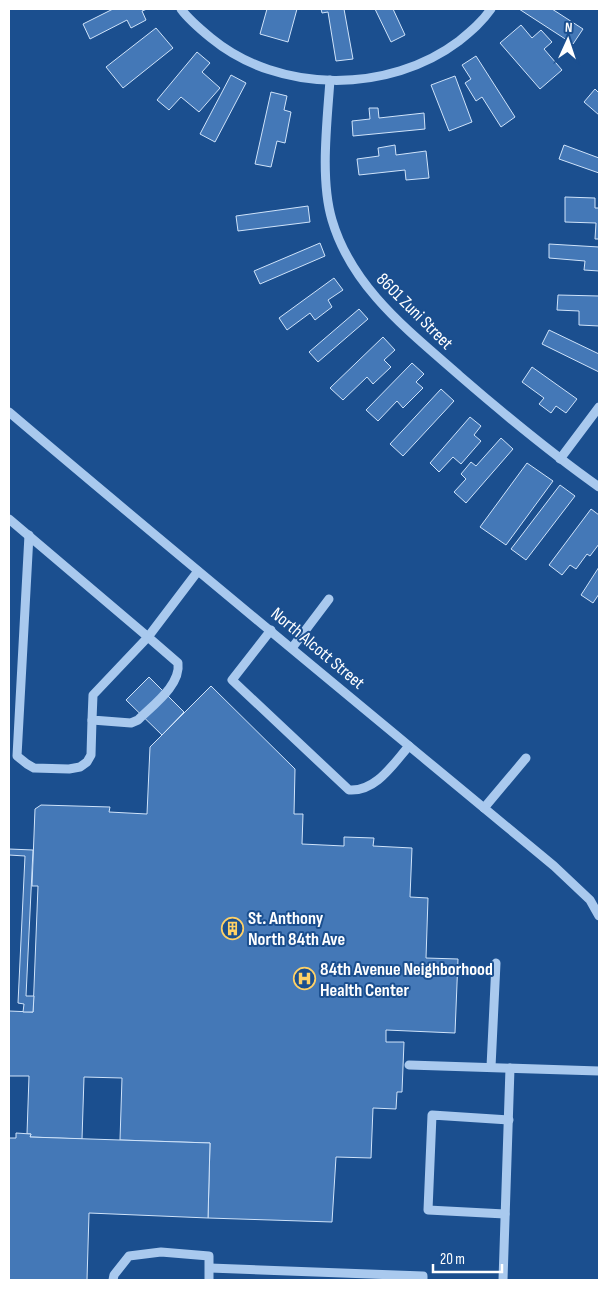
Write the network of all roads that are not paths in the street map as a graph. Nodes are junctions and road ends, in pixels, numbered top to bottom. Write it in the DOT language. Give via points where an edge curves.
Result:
graph roads {
  1 [pos="181,9"];
  2 [pos="491,9"];
  3 [pos="330,80"];
  4 [pos="599,407"];
  5 [pos="9,412"];
  6 [pos="560,459"];
  7 [pos="599,488"];
  8 [pos="9,519"];
  9 [pos="28,535"];
  10 [pos="198,571"];
  11 [pos="330,599"];
  12 [pos="271,630"];
  13 [pos="148,637"];
  14 [pos="292,648"];
  15 [pos="92,720"];
  16 [pos="409,746"];
  17 [pos="526,758"];
  18 [pos="484,808"];
  19 [pos="599,916"];
  20 [pos="496,963"];
  21 [pos="409,1065"];
  22 [pos="491,1067"];
  23 [pos="510,1068"];
  24 [pos="599,1071"];
  25 [pos="508,1120"];
  26 [pos="505,1214"];
  27 [pos="210,1268"];
  28 [pos="263,1270"];
  29 [pos="113,1280"];
  30 [pos="210,1280"];
  31 [pos="263,1280"];
  32 [pos="423,1280"];
  33 [pos="503,1280"];
  1 -- 3 [label="street" via="199,28 235,55 278,72"];
  2 -- 3 [label="street" via="472,30 422,64 386,74"];
  3 -- 6 [label="street, 8601 Zuni Street" via="326,179 332,219 345,253 361,280 378,302 414,336"];
  4 -- 6 [label="street"];
  5 -- 10 [label="street, North Alcott Street"];
  6 -- 7 [label="street, 8601 Zuni Street"];
  8 -- 9 [label="street"];
  9 -- 13 [label="street"];
  9 -- 15 [label="street" via="17,756 34,768 80,767 91,755"];
  10 -- 12 [label="street, North Alcott Street"];
  10 -- 13 [label="street"];
  11 -- 14 [label="street"];
  12 -- 14 [label="street, North Alcott Street"];
  12 -- 16 [label="street" via="232,680 349,790 358,791 374,784"];
  13 -- 15 [label="street" via="93,695"];
  13 -- 15 [label="street" via="178,663 176,681 138,720 131,723"];
  14 -- 16 [label="street, North Alcott Street"];
  16 -- 18 [label="street, North Alcott Street"];
  17 -- 18 [label="street"];
  18 -- 19 [label="street, North Alcott Street" via="554,866 590,900"];
  20 -- 22 [label="street"];
  21 -- 22 [label="street"];
  22 -- 23 [label="street"];
  23 -- 24 [label="street"];
  23 -- 25 [label="street"];
  25 -- 26 [label="street"];
  25 -- 26 [label="street" via="432,1115 428,1201 428,1210"];
  26 -- 33 [label="street"];
  27 -- 28 [label="street"];
  27 -- 29 [label="street" via="209,1256 161,1252 129,1256"];
  27 -- 30 [label="street"];
  28 -- 31 [label="street"];
  28 -- 32 [label="street" via="423,1276"];
}
